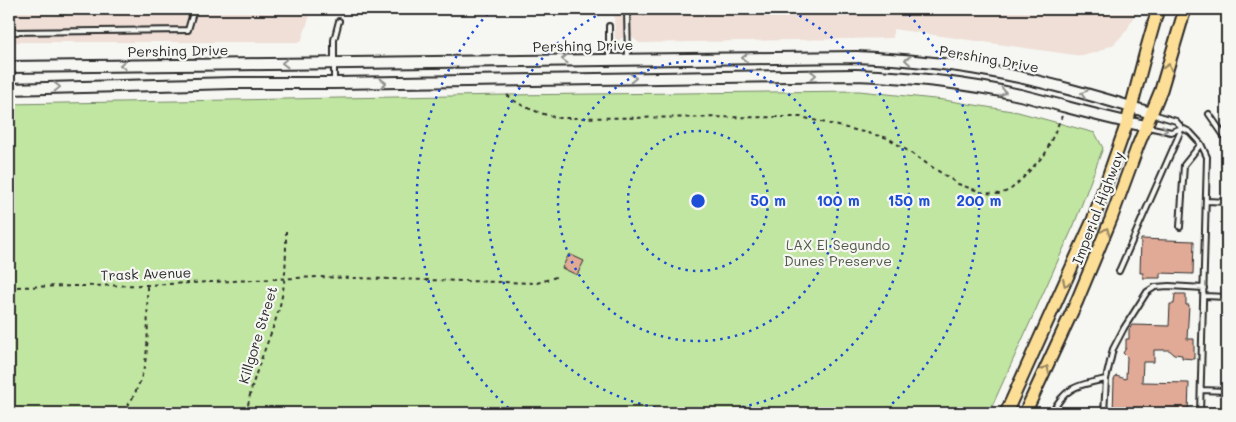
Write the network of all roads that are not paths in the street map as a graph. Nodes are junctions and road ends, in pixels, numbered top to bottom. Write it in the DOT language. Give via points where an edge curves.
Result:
graph roads {
  1 [pos="194,9"];
  2 [pos="689,9"];
  3 [pos="1158,9"];
  4 [pos="1185,9"];
  5 [pos="339,21"];
  6 [pos="609,26"];
  7 [pos="9,32"];
  8 [pos="609,59"];
  9 [pos="628,59"];
  10 [pos="334,62"];
  11 [pos="9,67"];
  12 [pos="334,83"];
  13 [pos="9,88"];
  14 [pos="1131,107"];
  15 [pos="1151,113"];
  16 [pos="1209,114"];
  17 [pos="1127,123"];
  18 [pos="1146,126"];
  19 [pos="1182,128"];
  20 [pos="1227,140"];
  21 [pos="1201,144"];
  22 [pos="1207,202"];
  23 [pos="1227,202"];
  24 [pos="1180,227"];
  25 [pos="1119,271"];
  26 [pos="1204,288"];
  27 [pos="1204,296"];
  28 [pos="1227,297"];
  29 [pos="1106,379"];
  30 [pos="1201,390"];
  31 [pos="1227,391"];
  32 [pos="1006,413"];
  33 [pos="1025,413"];
  34 [pos="1052,413"];
  35 [pos="1104,413"];
  36 [pos="1200,413"];
  1 -- 7 [label="lane" via="188,30"];
  2 -- 9 [label="lane" via="627,11"];
  3 -- 14 [label="main road, Imperial Highway"];
  15 -- 4 [label="main road, Imperial Highway, one-way"];
  5 -- 10 [label="lane" via="334,40"];
  6 -- 8 [label="lane"];
  8 -- 9 [label="main road, Pershing Drive"];
  8 -- 10 [label="main road, Pershing Drive, one-way"];
  14 -- 9 [label="main road, Pershing Drive, one-way" via="1022,78 956,65 857,57"];
  10 -- 11 [label="main road, Pershing Drive, one-way"];
  10 -- 12 [label="lane"];
  13 -- 12 [label="main road, one-way"];
  12 -- 17 [label="main road, one-way" via="856,74 955,83 1018,95"];
  14 -- 15 [label="main road, Pershing Drive"];
  14 -- 17 [label="main road, Imperial Highway"];
  15 -- 18 [label="main road, Imperial Highway"];
  15 -- 19 [label="lane" via="1176,121"];
  16 -- 20 [label="lane"];
  17 -- 18 [label="main road"];
  17 -- 32 [label="main road, Imperial Highway, one-way" via="1082,249"];
  18 -- 19 [label="lane, one-way" via="1171,132"];
  33 -- 18 [label="main road, Imperial Highway, one-way" via="1088,276"];
  19 -- 21 [label="lane"];
  19 -- 25 [label="lane"];
  21 -- 22 [label="lane" via="1207,157"];
  21 -- 24 [label="lane" via="1184,164"];
  22 -- 23 [label="lane"];
  22 -- 26 [label="lane"];
  26 -- 27 [label="lane"];
  26 -- 29 [label="lane" via="1169,286 1155,287 1147,292 1113,349"];
  27 -- 28 [label="lane"];
  27 -- 30 [label="lane"];
  29 -- 34 [label="lane" via="1079,385 1063,394"];
  29 -- 35 [label="lane"];
  30 -- 31 [label="lane"];
  30 -- 36 [label="lane"];
}
